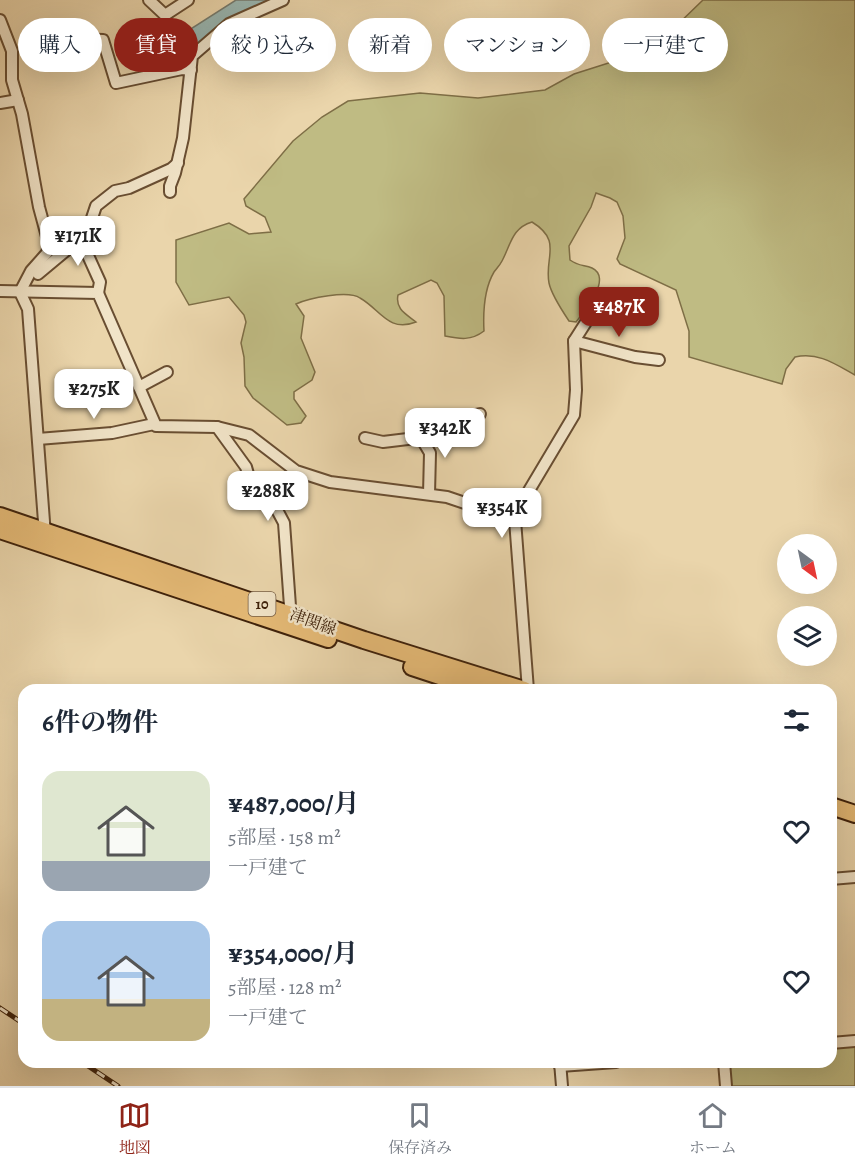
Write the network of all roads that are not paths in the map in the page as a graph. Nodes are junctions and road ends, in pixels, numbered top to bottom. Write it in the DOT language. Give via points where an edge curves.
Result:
graph roads {
  1 [pos="149,0"];
  2 [pos="188,0"];
  3 [pos="283,0"];
  4 [pos="0,20"];
  5 [pos="102,40"];
  6 [pos="198,51"];
  7 [pos="168,72"];
  8 [pos="191,72"];
  9 [pos="18,100"];
  10 [pos="0,103"];
  11 [pos="178,163"];
  12 [pos="170,192"];
  13 [pos="81,240"];
  14 [pos="0,291"];
  15 [pos="20,292"];
  16 [pos="98,293"];
  17 [pos="597,305"];
  18 [pos="574,341"];
  19 [pos="660,360"];
  20 [pos="167,372"];
  21 [pos="139,387"];
  22 [pos="480,414"];
  23 [pos="154,424"];
  24 [pos="218,427"];
  25 [pos="420,436"];
  26 [pos="365,438"];
  27 [pos="38,440"];
  28 [pos="429,494"];
  29 [pos="0,516"];
  30 [pos="515,520"];
  31 [pos="0,530"];
  32 [pos="45,538"];
  33 [pos="291,620"];
  34 [pos="466,684"];
  35 [pos="507,684"];
  36 [pos="526,684"];
  37 [pos="837,797"];
  38 [pos="855,804"];
  39 [pos="837,808"];
  40 [pos="855,814"];
  41 [pos="855,877"];
  42 [pos="837,878"];
  43 [pos="855,1041"];
  44 [pos="837,1042"];
  45 [pos="560,1068"];
  46 [pos="724,1068"];
  47 [pos="562,1086"];
  48 [pos="726,1086"];
  1 -- 2 [label="street" via="165,15"];
  3 -- 6 [label="street" via="230,24"];
  4 -- 9 [label="street" via="12,51 12,80"];
  5 -- 7 [label="street" via="116,83"];
  8 -- 11 [label="street"];
  9 -- 10 [label="street"];
  9 -- 15 [label="street" via="49,244 47,254"];
  11 -- 12 [label="street"];
  11 -- 13 [label="street" via="115,191 96,206"];
  13 -- 15 [label="street" via="48,264"];
  13 -- 16 [label="street" via="99,282"];
  14 -- 15 [label="street"];
  15 -- 16 [label="street"];
  15 -- 27 [label="street" via="28,309"];
  16 -- 21 [label="street"];
  17 -- 18 [label="street"];
  18 -- 19 [label="street"];
  18 -- 30 [label="street" via="574,415"];
  20 -- 21 [label="street"];
  21 -- 23 [label="street"];
  22 -- 25 [label="street" via="454,419 423,431"];
  23 -- 24 [label="street"];
  23 -- 27 [label="street" via="112,433"];
  24 -- 28 [label="street" via="249,435 296,471 330,482"];
  24 -- 33 [label="street" via="246,467 254,487 284,523"];
  25 -- 26 [label="street" via="383,442"];
  25 -- 28 [label="street" via="430,453"];
  27 -- 32 [label="street"];
  28 -- 30 [label="street"];
  29 -- 32 [label="main road, 津関線 / 10"];
  30 -- 36 [label="street"];
  31 -- 32 [label="main road, 津関線 / 10"];
  32 -- 33 [label="main road, 津関線 / 10"];
  33 -- 34 [label="main road, 津関線 / 10"];
  33 -- 35 [label="main road, 津関線 / 10"];
  37 -- 38 [label="main road"];
  39 -- 40 [label="main road"];
  41 -- 42 [label="street"];
  43 -- 44 [label="street"];
  45 -- 47 [label="street"];
  46 -- 48 [label="street"];
}
